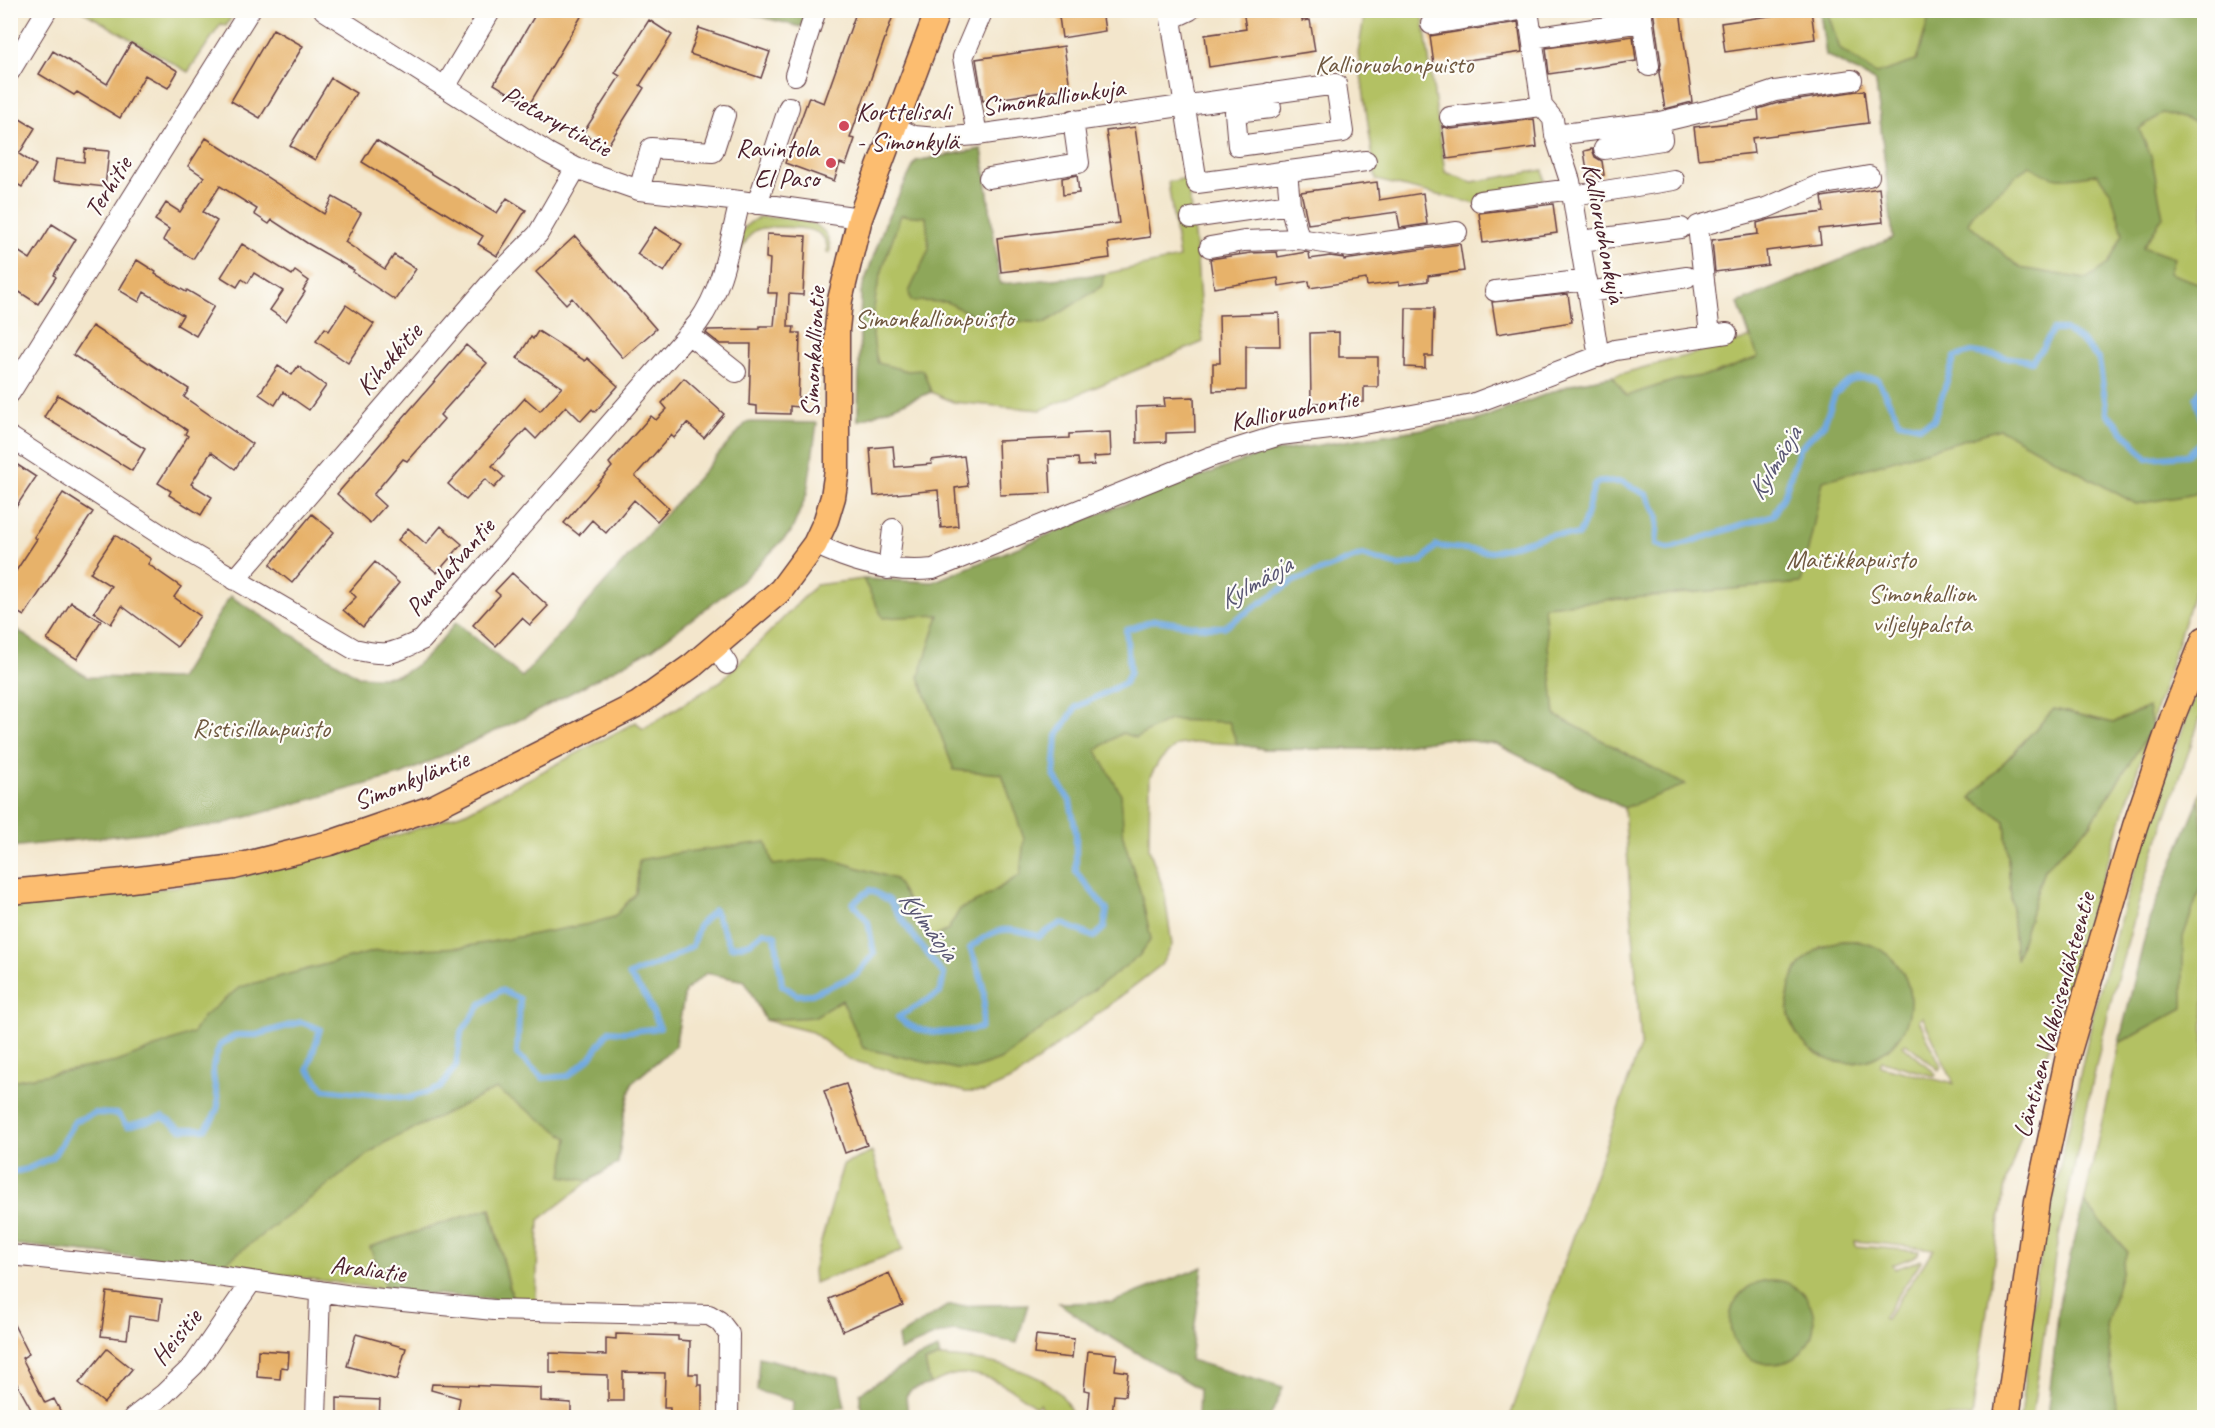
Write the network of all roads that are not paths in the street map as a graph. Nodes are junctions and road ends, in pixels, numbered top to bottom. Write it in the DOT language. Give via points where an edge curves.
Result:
graph roads {
  1 [pos="47,10"];
  2 [pos="250,10"];
  3 [pos="324,10"];
  4 [pos="491,10"];
  5 [pos="816,10"];
  6 [pos="938,10"];
  7 [pos="983,10"];
  8 [pos="1190,10"];
  9 [pos="1519,10"];
  10 [pos="1528,10"];
  11 [pos="1641,16"];
  12 [pos="1431,24"];
  13 [pos="1532,38"];
  14 [pos="1649,66"];
  15 [pos="10,71"];
  16 [pos="795,75"];
  17 [pos="1852,80"];
  18 [pos="445,87"];
  19 [pos="1269,93"];
  20 [pos="1184,105"];
  21 [pos="789,107"];
  22 [pos="725,115"];
  23 [pos="1450,117"];
  24 [pos="1073,120"];
  25 [pos="1550,120"];
  26 [pos="1660,122"];
  27 [pos="896,128"];
  28 [pos="977,135"];
  29 [pos="1604,149"];
  30 [pos="1366,161"];
  31 [pos="576,168"];
  32 [pos="1287,171"];
  33 [pos="1869,176"];
  34 [pos="989,178"];
  35 [pos="1674,180"];
  36 [pos="639,190"];
  37 [pos="1572,193"];
  38 [pos="1480,201"];
  39 [pos="748,203"];
  40 [pos="1290,204"];
  41 [pos="860,218"];
  42 [pos="1191,218"];
  43 [pos="1681,228"];
  44 [pos="1457,232"];
  45 [pos="1299,239"];
  46 [pos="1581,242"];
  47 [pos="1210,248"];
  48 [pos="1687,277"];
  49 [pos="1587,286"];
  50 [pos="1496,291"];
  51 [pos="688,334"];
  52 [pos="1609,350"];
  53 [pos="736,372"];
  54 [pos="10,393"];
  55 [pos="10,437"];
  56 [pos="893,529"];
  57 [pos="815,544"];
  58 [pos="888,568"];
  59 [pos="235,580"];
  60 [pos="781,590"];
  61 [pos="2205,639"];
  62 [pos="10,892"];
  63 [pos="10,1256"];
  64 [pos="251,1282"];
  65 [pos="320,1291"];
  66 [pos="133,1418"];
  67 [pos="316,1418"];
  68 [pos="728,1418"];
  69 [pos="2007,1418"];
  1 -- 15 [label="street"];
  2 -- 54 [label="street, Terhitie"];
  3 -- 18 [label="street, Pietaryrtintie"];
  4 -- 18 [label="street"];
  5 -- 16 [label="street"];
  6 -- 27 [label="main road, Simonkalliontie"];
  7 -- 28 [label="street" via="963,57"];
  8 -- 20 [label="street" via="1171,19"];
  9 -- 12 [label="street"];
  10 -- 13 [label="street, Kallioruohonkuja"];
  11 -- 13 [label="street"];
  11 -- 14 [label="street"];
  13 -- 25 [label="street, Kallioruohonkuja"];
  17 -- 26 [label="street" via="1775,91"];
  18 -- 31 [label="street, Pietaryrtintie"];
  19 -- 19 [label="street, Simonkallionkuja" via="1336,84 1343,132 1238,146 1234,112 1271,108"];
  19 -- 20 [label="street, Simonkallionkuja"];
  20 -- 24 [label="street, Simonkallionkuja"];
  20 -- 32 [label="street" via="1197,183"];
  21 -- 39 [label="street, Punalatvantie"];
  22 -- 36 [label="street" via="713,152 651,148"];
  23 -- 25 [label="street"];
  24 -- 28 [label="street, Simonkallionkuja"];
  24 -- 34 [label="street" via="1079,163"];
  25 -- 26 [label="street"];
  25 -- 37 [label="street, Kallioruohonkuja"];
  26 -- 29 [label="street" via="1662,140"];
  27 -- 28 [label="street, Simonkallionkuja" via="914,136 937,138"];
  27 -- 41 [label="main road, Simonkalliontie"];
  30 -- 32 [label="street"];
  31 -- 36 [label="street, Pietaryrtintie"];
  31 -- 59 [label="street, Kihokkitie" via="538,234 495,278"];
  32 -- 40 [label="street"];
  33 -- 52 [label="street, Kallioruohontie" via="1819,185 1766,208 1698,226 1707,334"];
  35 -- 37 [label="street"];
  36 -- 39 [label="street, Pietaryrtintie"];
  37 -- 38 [label="street"];
  37 -- 46 [label="street, Kallioruohonkuja"];
  39 -- 41 [label="street, Pietaryrtintie"];
  39 -- 51 [label="street, Punalatvantie" via="729,271 711,306"];
  40 -- 42 [label="street"];
  40 -- 45 [label="street"];
  41 -- 57 [label="main road, Simonkalliontie" via="837,329 837,470 833,497"];
  43 -- 46 [label="street"];
  44 -- 45 [label="street" via="1350,247"];
  45 -- 47 [label="street" via="1244,241"];
  46 -- 49 [label="street, Kallioruohonkuja"];
  48 -- 49 [label="street"];
  49 -- 50 [label="street"];
  49 -- 52 [label="street, Kallioruohonkuja"];
  51 -- 53 [label="street"];
  51 -- 59 [label="street, Punalatvantie" via="422,640 394,653 379,655 354,649"];
  52 -- 58 [label="street, Kallioruohontie" via="1472,404 1280,435 1245,445 933,569 910,572"];
  55 -- 59 [label="street, Punalatvantie"];
  56 -- 58 [label="street"];
  57 -- 58 [label="street, Kallioruohontie" via="842,557"];
  57 -- 60 [label="main road, Simonkalliontie"];
  60 -- 62 [label="main road, Simonkyläntie" via="721,655 638,704 434,807 330,843 234,867"];
  61 -- 69 [label="main road, Läntinen Valkoisenlähteentie" via="2135,826 2069,1051 2031,1233"];
  63 -- 64 [label="street, Araliatie"];
  64 -- 65 [label="street, Araliatie"];
  64 -- 66 [label="street, Heisitie" via="194,1365"];
  65 -- 67 [label="street"];
  65 -- 68 [label="street, Araliatie" via="494,1310 710,1315 729,1334"];
}
